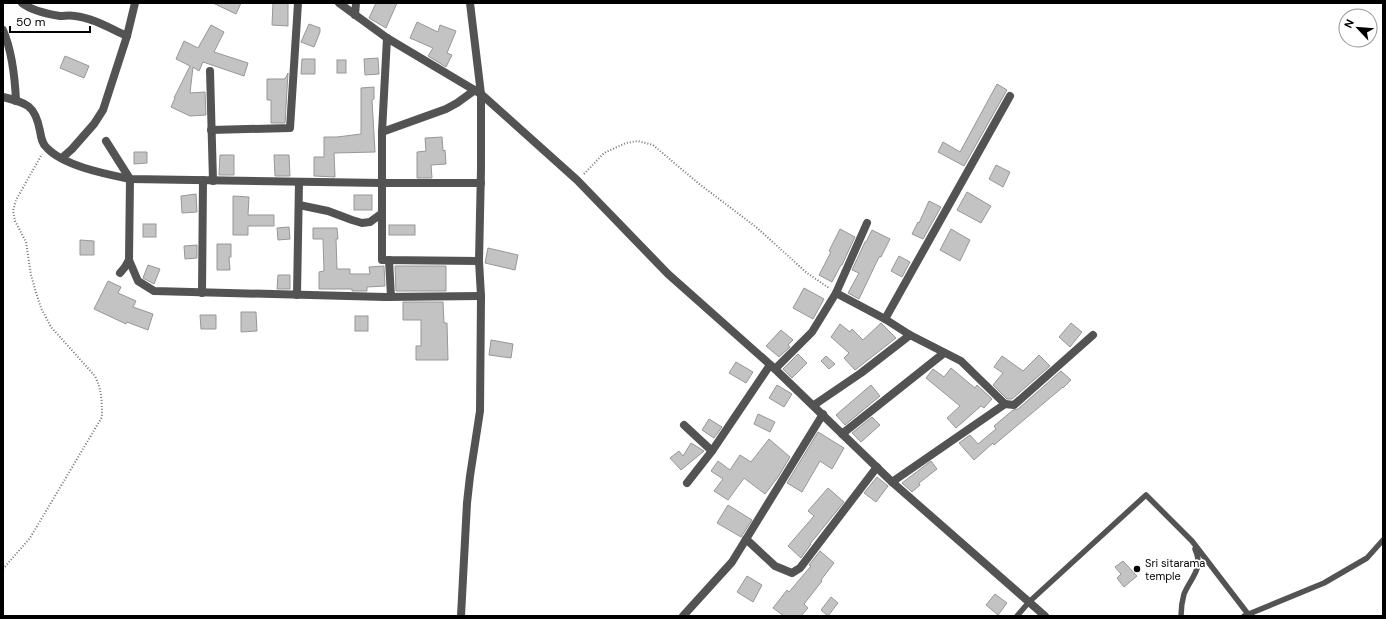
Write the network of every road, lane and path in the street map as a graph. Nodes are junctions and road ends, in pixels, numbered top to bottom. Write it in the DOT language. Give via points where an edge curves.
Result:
graph roads {
  1 [pos="22,3"];
  2 [pos="135,3"];
  3 [pos="298,3"];
  4 [pos="339,3"];
  5 [pos="356,3"];
  6 [pos="470,3"];
  7 [pos="355,15"];
  8 [pos="3,30"];
  9 [pos="127,36"];
  10 [pos="388,38"];
  11 [pos="210,70"];
  12 [pos="478,92"];
  13 [pos="1010,96"];
  14 [pos="3,97"];
  15 [pos="16,100"];
  16 [pos="211,130"];
  17 [pos="382,132"];
  18 [pos="106,141"];
  19 [pos="46,148"];
  20 [pos="62,158"];
  21 [pos="130,179"];
  22 [pos="203,180"];
  23 [pos="577,180"];
  24 [pos="213,181"];
  25 [pos="299,182"];
  26 [pos="382,183"];
  27 [pos="480,183"];
  28 [pos="299,205"];
  29 [pos="381,214"];
  30 [pos="867,223"];
  31 [pos="129,260"];
  32 [pos="389,260"];
  33 [pos="479,261"];
  34 [pos="120,273"];
  35 [pos="836,292"];
  36 [pos="202,293"];
  37 [pos="297,295"];
  38 [pos="481,296"];
  39 [pos="391,297"];
  40 [pos="885,320"];
  41 [pos="910,335"];
  42 [pos="1093,335"];
  43 [pos="944,353"];
  44 [pos="773,367"];
  45 [pos="1005,404"];
  46 [pos="814,405"];
  47 [pos="823,414"];
  48 [pos="684,425"];
  49 [pos="842,434"];
  50 [pos="712,451"];
  51 [pos="877,467"];
  52 [pos="892,482"];
  53 [pos="687,483"];
  54 [pos="746,539"];
  55 [pos="1383,540"];
  56 [pos="1192,541"];
  57 [pos="3,569"];
  58 [pos="1029,602"];
  59 [pos="1246,615"];
  60 [pos="461,616"];
  61 [pos="683,616"];
  62 [pos="1017,616"];
  63 [pos="1044,616"];
  64 [pos="1181,616"];
  1 -- 9 [label="street" via="38,11 89,19"];
  2 -- 9 [label="street"];
  3 -- 16 [label="street" via="290,128"];
  4 -- 7 [label="street"];
  5 -- 7 [label="street"];
  6 -- 12 [label="street"];
  7 -- 10 [label="street"];
  8 -- 15 [label="street" via="7,39"];
  9 -- 20 [label="street" via="103,110 94,124"];
  10 -- 12 [label="street"];
  10 -- 17 [label="street"];
  11 -- 16 [label="street"];
  12 -- 17 [label="street" via="446,109"];
  12 -- 23 [label="street"];
  12 -- 27 [label="street"];
  13 -- 40 [label="street"];
  14 -- 15 [label="street"];
  15 -- 19 [label="street" via="34,111"];
  16 -- 24 [label="street"];
  17 -- 26 [label="street"];
  18 -- 21 [label="street"];
  19 -- 20 [label="street"];
  19 -- 57 [label="path" via="12,211 26,242 31,275 41,308 51,327 95,376 102,398 102,417 30,538"];
  20 -- 21 [label="street" via="91,171"];
  21 -- 22 [label="street"];
  21 -- 31 [label="street"];
  22 -- 24 [label="street"];
  22 -- 36 [label="street"];
  23 -- 35 [label="path" via="604,153 638,141 653,145 756,227 807,273"];
  23 -- 44 [label="street" via="668,274"];
  24 -- 25 [label="street"];
  25 -- 26 [label="street"];
  25 -- 28 [label="street"];
  26 -- 27 [label="street"];
  26 -- 29 [label="street"];
  27 -- 33 [label="street"];
  28 -- 29 [label="street" via="328,211 362,223 370,222"];
  28 -- 37 [label="street"];
  29 -- 32 [label="street" via="382,260"];
  30 -- 35 [label="street"];
  31 -- 34 [label="street"];
  31 -- 36 [label="street" via="138,281 154,291"];
  32 -- 33 [label="street"];
  32 -- 39 [label="street"];
  33 -- 38 [label="street"];
  35 -- 40 [label="street"];
  35 -- 44 [label="street" via="812,332"];
  36 -- 37 [label="street"];
  37 -- 39 [label="street"];
  38 -- 39 [label="street"];
  38 -- 60 [label="street" via="480,411 467,503"];
  40 -- 41 [label="street"];
  41 -- 43 [label="street"];
  41 -- 46 [label="street"];
  42 -- 45 [label="street" via="1014,405"];
  43 -- 45 [label="street" via="960,361"];
  43 -- 49 [label="street"];
  44 -- 46 [label="street"];
  44 -- 50 [label="street"];
  45 -- 52 [label="street"];
  46 -- 47 [label="street"];
  47 -- 49 [label="street"];
  47 -- 54 [label="street"];
  48 -- 50 [label="street"];
  49 -- 51 [label="street"];
  50 -- 53 [label="street"];
  51 -- 52 [label="street"];
  51 -- 54 [label="street" via="800,568 792,573 775,566"];
  52 -- 58 [label="street"];
  54 -- 61 [label="street" via="732,562"];
  55 -- 59 [label="lane" via="1367,558 1324,583"];
  56 -- 58 [label="lane" via="1146,495"];
  56 -- 59 [label="lane"];
  56 -- 64 [label="lane" via="1199,557 1196,574 1184,593"];
  58 -- 62 [label="lane"];
  58 -- 63 [label="street"];
}
